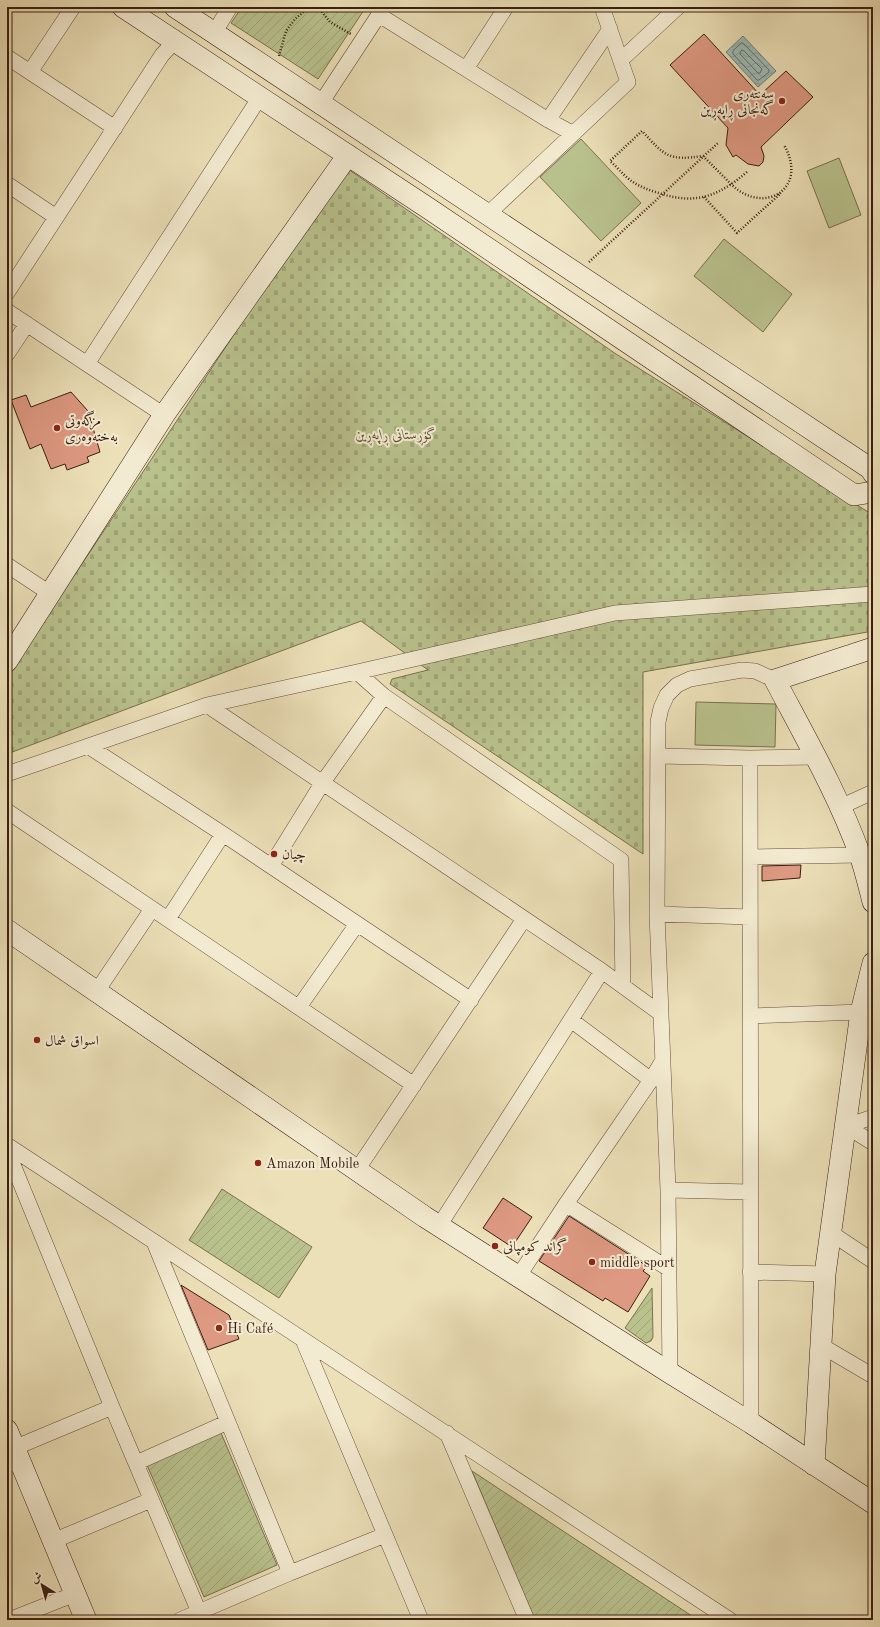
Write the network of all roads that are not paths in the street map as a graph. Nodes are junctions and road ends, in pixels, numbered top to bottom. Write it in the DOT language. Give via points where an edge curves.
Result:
graph roads {
  1 [pos="73,7"];
  2 [pos="124,7"];
  3 [pos="175,7"];
  4 [pos="230,7"];
  5 [pos="506,7"];
  6 [pos="602,7"];
  7 [pos="678,7"];
  8 [pos="381,11"];
  9 [pos="610,29"];
  10 [pos="214,33"];
  11 [pos="175,41"];
  12 [pos="7,57"];
  13 [pos="620,60"];
  14 [pos="466,69"];
  15 [pos="30,72"];
  16 [pos="260,97"];
  17 [pos="320,103"];
  18 [pos="548,120"];
  19 [pos="115,128"];
  20 [pos="572,133"];
  21 [pos="348,155"];
  22 [pos="7,184"];
  23 [pos="442,184"];
  24 [pos="428,208"];
  25 [pos="488,214"];
  26 [pos="56,217"];
  27 [pos="7,293"];
  28 [pos="7,311"];
  29 [pos="27,324"];
  30 [pos="7,354"];
  31 [pos="87,364"];
  32 [pos="164,416"];
  33 [pos="873,473"];
  34 [pos="873,492"];
  35 [pos="7,565"];
  36 [pos="51,594"];
  37 [pos="873,594"];
  38 [pos="872,649"];
  39 [pos="7,661"];
  40 [pos="357,672"];
  41 [pos="775,680"];
  42 [pos="384,696"];
  43 [pos="207,705"];
  44 [pos="88,746"];
  45 [pos="658,756"];
  46 [pos="816,756"];
  47 [pos="750,758"];
  48 [pos="7,774"];
  49 [pos="323,782"];
  50 [pos="873,792"];
  51 [pos="840,807"];
  52 [pos="7,811"];
  53 [pos="223,834"];
  54 [pos="860,855"];
  55 [pos="750,857"];
  56 [pos="271,866"];
  57 [pos="873,902"];
  58 [pos="152,909"];
  59 [pos="657,914"];
  60 [pos="750,917"];
  61 [pos="524,918"];
  62 [pos="168,919"];
  63 [pos="357,924"];
  64 [pos="7,930"];
  65 [pos="873,963"];
  66 [pos="602,971"];
  67 [pos="622,986"];
  68 [pos="97,991"];
  69 [pos="471,1000"];
  70 [pos="299,1007"];
  71 [pos="861,1012"];
  72 [pos="660,1013"];
  73 [pos="750,1016"];
  74 [pos="571,1020"];
  75 [pos="663,1059"];
  76 [pos="651,1080"];
  77 [pos="414,1085"];
  78 [pos="873,1117"];
  79 [pos="846,1126"];
  80 [pos="873,1143"];
  81 [pos="7,1145"];
  82 [pos="7,1150"];
  83 [pos="357,1170"];
  84 [pos="668,1190"];
  85 [pos="750,1192"];
  86 [pos="566,1204"];
  87 [pos="439,1226"];
  88 [pos="831,1233"];
  89 [pos="154,1242"];
  90 [pos="873,1261"];
  91 [pos="669,1269"];
  92 [pos="750,1272"];
  93 [pos="825,1274"];
  94 [pos="518,1277"];
  95 [pos="303,1340"];
  96 [pos="822,1346"];
  97 [pos="670,1373"];
  98 [pos="873,1376"];
  99 [pos="112,1406"];
  100 [pos="228,1422"];
  101 [pos="750,1423"];
  102 [pos="447,1433"];
  103 [pos="12,1453"];
  104 [pos="136,1463"];
  105 [pos="814,1465"];
  106 [pos="151,1500"];
  107 [pos="873,1503"];
  108 [pos="385,1535"];
  109 [pos="53,1541"];
  110 [pos="290,1573"];
  111 [pos="75,1594"];
  112 [pos="199,1612"];
  113 [pos="9,1620"];
  114 [pos="86,1620"];
  115 [pos="180,1620"];
  116 [pos="421,1620"];
  117 [pos="527,1620"];
  118 [pos="730,1620"];
  1 -- 15 [label="street"];
  2 -- 11 [label="street"];
  3 -- 10 [label="street"];
  4 -- 10 [label="street"];
  5 -- 14 [label="street"];
  6 -- 9 [label="street"];
  7 -- 13 [label="street"];
  8 -- 14 [label="street"];
  8 -- 17 [label="street"];
  9 -- 13 [label="street"];
  9 -- 18 [label="street"];
  10 -- 17 [label="street"];
  11 -- 16 [label="street"];
  11 -- 19 [label="street" via="162,55"];
  12 -- 15 [label="street"];
  13 -- 20 [label="street" via="628,82"];
  14 -- 18 [label="street"];
  15 -- 19 [label="street"];
  16 -- 21 [label="street"];
  16 -- 31 [label="street"];
  17 -- 23 [label="street"];
  18 -- 20 [label="street"];
  19 -- 26 [label="street"];
  20 -- 25 [label="street"];
  21 -- 24 [label="street"];
  21 -- 32 [label="street"];
  22 -- 26 [label="street"];
  23 -- 24 [label="street"];
  23 -- 25 [label="street"];
  24 -- 34 [label="street" via="854,495"];
  25 -- 33 [label="street" via="871,469"];
  26 -- 27 [label="street"];
  28 -- 29 [label="street"];
  29 -- 30 [label="street"];
  29 -- 31 [label="street"];
  31 -- 32 [label="street"];
  32 -- 36 [label="street"];
  35 -- 36 [label="street"];
  36 -- 39 [label="street"];
  37 -- 40 [label="street" via="615,613"];
  38 -- 41 [label="street"];
  40 -- 42 [label="street"];
  40 -- 43 [label="street"];
  41 -- 45 [label="street" via="755,671 742,670 704,675 677,685 667,695 661,708 658,722"];
  41 -- 46 [label="street"];
  42 -- 49 [label="street"];
  42 -- 67 [label="street" via="622,860"];
  43 -- 44 [label="street"];
  43 -- 49 [label="street"];
  44 -- 48 [label="street"];
  44 -- 53 [label="street"];
  45 -- 47 [label="street"];
  45 -- 59 [label="street"];
  46 -- 47 [label="street"];
  46 -- 51 [label="street"];
  47 -- 55 [label="street"];
  49 -- 56 [label="street"];
  49 -- 61 [label="street"];
  50 -- 51 [label="street"];
  51 -- 54 [label="street"];
  52 -- 58 [label="street"];
  53 -- 56 [label="street"];
  53 -- 62 [label="street"];
  54 -- 55 [label="street"];
  54 -- 57 [label="street"];
  55 -- 60 [label="street"];
  56 -- 63 [label="street"];
  58 -- 62 [label="street"];
  58 -- 68 [label="street"];
  59 -- 60 [label="street"];
  59 -- 72 [label="street"];
  60 -- 73 [label="street"];
  61 -- 66 [label="street"];
  61 -- 69 [label="street"];
  62 -- 70 [label="street"];
  63 -- 69 [label="street"];
  63 -- 70 [label="street"];
  64 -- 68 [label="street"];
  65 -- 71 [label="street"];
  66 -- 67 [label="street"];
  66 -- 74 [label="street"];
  67 -- 72 [label="street"];
  68 -- 83 [label="street"];
  69 -- 77 [label="street"];
  70 -- 77 [label="street"];
  71 -- 73 [label="street"];
  71 -- 79 [label="street"];
  72 -- 75 [label="street"];
  73 -- 85 [label="street"];
  74 -- 76 [label="street"];
  74 -- 87 [label="street"];
  75 -- 76 [label="street"];
  75 -- 84 [label="street"];
  76 -- 86 [label="street"];
  77 -- 83 [label="street"];
  78 -- 79 [label="street"];
  79 -- 80 [label="street"];
  79 -- 88 [label="street"];
  81 -- 89 [label="street"];
  82 -- 99 [label="street"];
  83 -- 87 [label="street"];
  84 -- 85 [label="street"];
  84 -- 91 [label="street"];
  85 -- 92 [label="street"];
  86 -- 91 [label="street"];
  86 -- 94 [label="street"];
  87 -- 94 [label="street"];
  88 -- 90 [label="street"];
  88 -- 93 [label="street"];
  89 -- 95 [label="street"];
  89 -- 100 [label="street"];
  91 -- 97 [label="street"];
  92 -- 93 [label="street"];
  92 -- 101 [label="street"];
  93 -- 96 [label="street"];
  94 -- 97 [label="street"];
  95 -- 102 [label="street"];
  95 -- 108 [label="street"];
  96 -- 98 [label="street"];
  96 -- 105 [label="street"];
  97 -- 101 [label="street"];
  99 -- 103 [label="street"];
  99 -- 104 [label="street"];
  100 -- 104 [label="street"];
  100 -- 110 [label="street"];
  101 -- 105 [label="street"];
  102 -- 117 [label="street"];
  102 -- 118 [label="street"];
  103 -- 109 [label="street"];
  104 -- 106 [label="street"];
  105 -- 107 [label="street"];
  106 -- 109 [label="street"];
  106 -- 112 [label="street"];
  108 -- 110 [label="street"];
  108 -- 116 [label="street"];
  109 -- 111 [label="street"];
  110 -- 112 [label="street"];
  111 -- 113 [label="street"];
  111 -- 114 [label="street"];
  112 -- 115 [label="street"];
}
